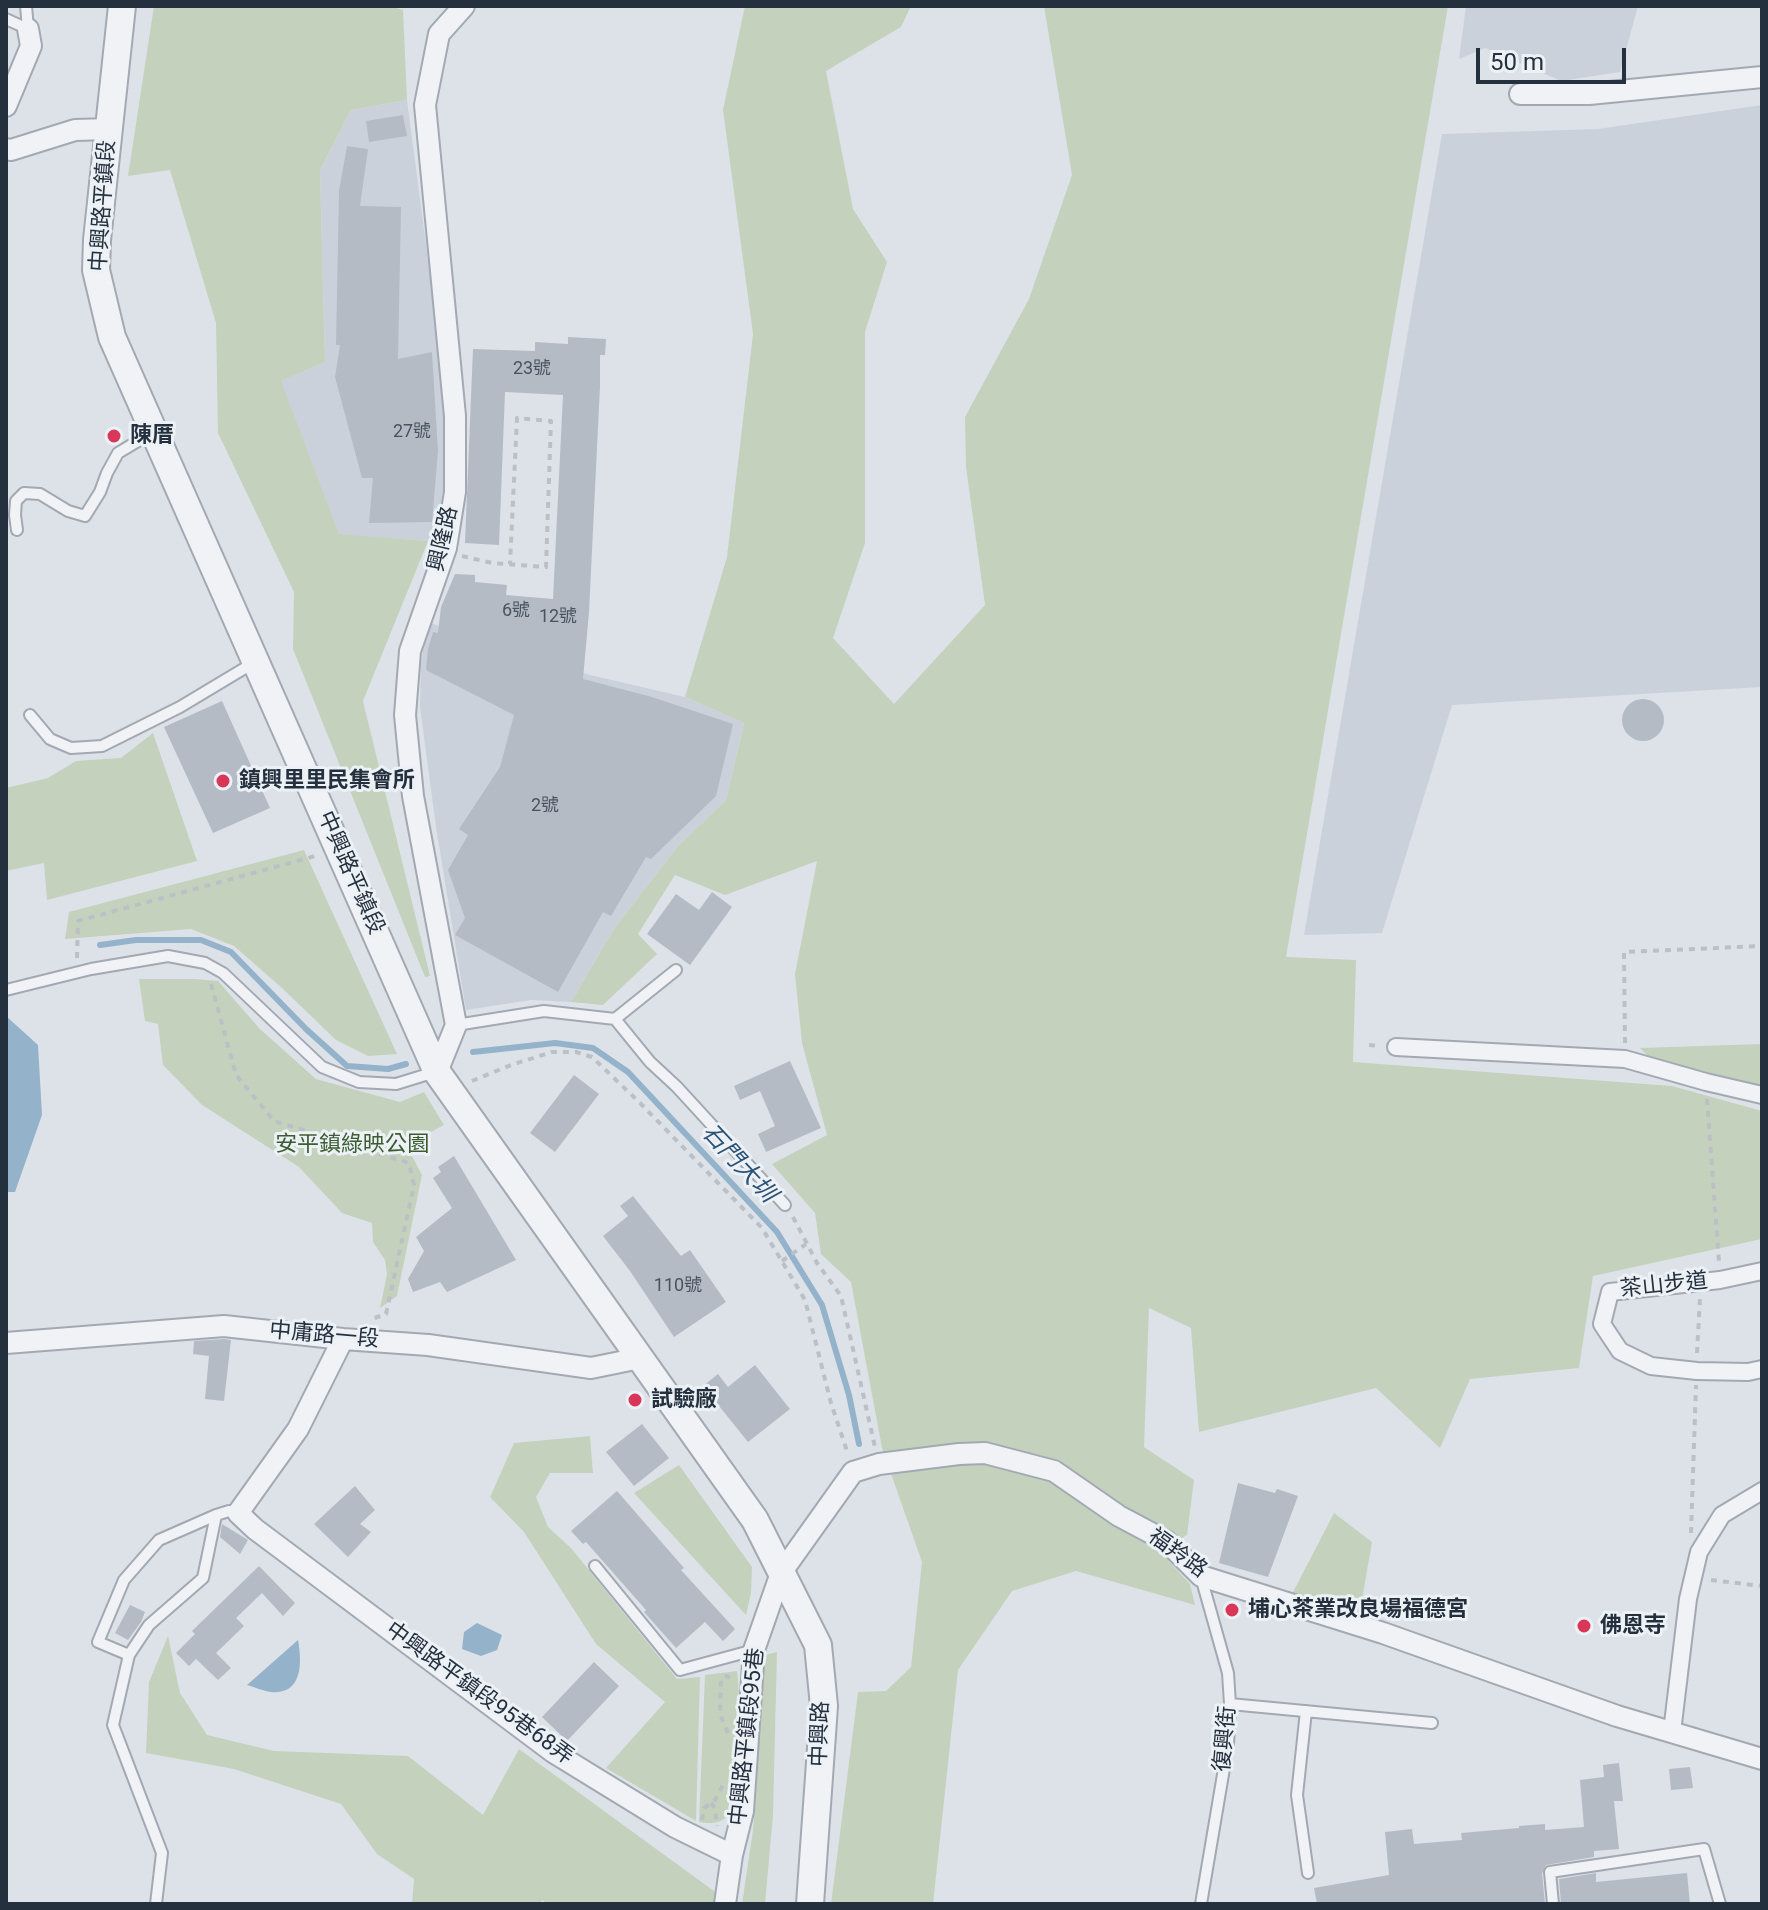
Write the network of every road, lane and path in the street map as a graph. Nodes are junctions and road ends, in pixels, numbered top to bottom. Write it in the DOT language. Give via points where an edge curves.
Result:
graph roads {
  1 [pos="26,6"];
  2 [pos="122,6"];
  3 [pos="464,6"];
  4 [pos="6,19"];
  5 [pos="28,29"];
  6 [pos="1762,77"];
  7 [pos="1520,94"];
  8 [pos="6,106"];
  9 [pos="110,129"];
  10 [pos="6,149"];
  11 [pos="155,431"];
  12 [pos="17,530"];
  13 [pos="446,548"];
  14 [pos="510,564"];
  15 [pos="256,661"];
  16 [pos="30,715"];
  17 [pos="340,850"];
  18 [pos="1762,946"];
  19 [pos="205,963"];
  20 [pos="676,970"];
  21 [pos="77,972"];
  22 [pos="6,990"];
  23 [pos="615,1019"];
  24 [pos="456,1025"];
  25 [pos="1396,1047"];
  26 [pos="1625,1059"];
  27 [pos="443,1081"];
  28 [pos="1706,1082"];
  29 [pos="1762,1095"];
  30 [pos="785,1205"];
  31 [pos="807,1244"];
  32 [pos="782,1261"];
  33 [pos="1762,1271"];
  34 [pos="1720,1280"];
  35 [pos="1700,1298"];
  36 [pos="343,1339"];
  37 [pos="6,1343"];
  38 [pos="640,1358"];
  39 [pos="1762,1369"];
  40 [pos="1697,1371"];
  41 [pos="1695,1410"];
  42 [pos="879,1464"];
  43 [pos="853,1472"];
  44 [pos="1762,1491"];
  45 [pos="238,1513"];
  46 [pos="216,1515"];
  47 [pos="1690,1537"];
  48 [pos="595,1566"];
  49 [pos="781,1573"];
  50 [pos="1201,1576"];
  51 [pos="1693,1577"];
  52 [pos="1762,1586"];
  53 [pos="754,1650"];
  54 [pos="129,1655"];
  55 [pos="751,1702"];
  56 [pos="1230,1704"];
  57 [pos="1306,1711"];
  58 [pos="1432,1723"];
  59 [pos="1672,1732"];
  60 [pos="729,1739"];
  61 [pos="1762,1759"];
  62 [pos="725,1781"];
  63 [pos="690,1834"];
  64 [pos="732,1855"];
  65 [pos="1308,1873"];
  66 [pos="156,1904"];
  67 [pos="725,1904"];
  68 [pos="810,1904"];
  69 [pos="1201,1904"];
  70 [pos="1553,1904"];
  71 [pos="1720,1904"];
  1 -- 5 [label="lane"];
  2 -- 9 [label="street, 中興路平鎮段"];
  3 -- 13 [label="street, 興隆路" via="439,34 425,105 455,416 455,492"];
  4 -- 5 [label="lane"];
  5 -- 8 [label="street" via="31,46"];
  6 -- 7 [label="street" via="1589,94"];
  9 -- 10 [label="street" via="75,130"];
  9 -- 11 [label="street, 中興路平鎮段" via="96,270 112,337"];
  11 -- 12 [label="lane" via="118,453 85,516 40,494 24,493 16,501"];
  11 -- 15 [label="street, 中興路平鎮段"];
  13 -- 14 [label="path" via="452,554"];
  13 -- 24 [label="street, 興隆路" via="410,651 405,715 413,796"];
  14 -- 14 [label="path" via="546,567 551,421 517,418"];
  15 -- 16 [label="lane" via="102,746 71,748 50,739"];
  15 -- 17 [label="street, 中興路平鎮段"];
  17 -- 21 [label="path" via="78,921"];
  17 -- 27 [label="street, 中興路平鎮段"];
  18 -- 26 [label="path" via="1624,952"];
  19 -- 21 [label="lane" via="168,956"];
  19 -- 27 [label="lane" via="223,973 322,1067 359,1082"];
  19 -- 36 [label="path" via="236,1075 274,1121 409,1163 414,1185 386,1314 345,1328"];
  20 -- 23 [label="lane"];
  21 -- 22 [label="lane"];
  23 -- 24 [label="lane" via="544,1011"];
  23 -- 30 [label="lane"];
  24 -- 27 [label="street"];
  25 -- 26 [label="street"];
  26 -- 28 [label="street"];
  27 -- 32 [label="path" via="552,1052 592,1057 762,1228"];
  27 -- 38 [label="street, 中興路平鎮段"];
  28 -- 29 [label="street"];
  28 -- 34 [label="path, 茶山步道"];
  30 -- 31 [label="path"];
  31 -- 32 [label="path"];
  31 -- 42 [label="path" via="841,1296"];
  32 -- 43 [label="path" via="805,1300"];
  33 -- 34 [label="street, 茶山步道"];
  34 -- 40 [label="street, 茶山步道" via="1610,1292 1607,1303 1602,1324 1620,1351 1651,1366"];
  35 -- 40 [label="path, 茶山步道"];
  36 -- 37 [label="street, 中庸路一段" via="224,1326"];
  36 -- 38 [label="street, 中庸路一段" via="591,1368"];
  36 -- 45 [label="street" via="298,1429"];
  38 -- 49 [label="street, 中興路平鎮段" via="755,1520"];
  39 -- 40 [label="street, 茶山步道"];
  41 -- 47 [label="path"];
  42 -- 43 [label="street, 福羚路"];
  42 -- 50 [label="street, 福羚路" via="985,1453 1054,1471 1166,1541"];
  43 -- 49 [label="street"];
  44 -- 51 [label="street" via="1722,1515 1699,1552"];
  45 -- 46 [label="lane"];
  45 -- 63 [label="street, 中興路平鎮段95巷68弄" via="553,1752"];
  46 -- 54 [label="lane" via="203,1578 149,1625"];
  46 -- 54 [label="lane" via="159,1540 124,1580 98,1642"];
  48 -- 53 [label="lane" via="680,1670"];
  49 -- 53 [label="street, 中興路平鎮段95巷"];
  49 -- 68 [label="street, 中興路" via="818,1645 824,1706"];
  50 -- 56 [label="lane, 復興街" via="1228,1673"];
  50 -- 59 [label="street, 福羚路"];
  51 -- 52 [label="path"];
  51 -- 59 [label="street"];
  53 -- 55 [label="street, 中興路平鎮段95巷"];
  54 -- 66 [label="lane" via="113,1725 162,1853"];
  55 -- 60 [label="path" via="736,1700 731,1677 721,1679 720,1714"];
  55 -- 64 [label="street, 中興路平鎮段95巷" via="743,1811"];
  56 -- 57 [label="lane"];
  56 -- 69 [label="lane, 復興街"];
  57 -- 58 [label="lane"];
  57 -- 65 [label="lane" via="1297,1795"];
  59 -- 61 [label="street, 福羚路"];
  62 -- 63 [label="path"];
  63 -- 64 [label="street, 中興路平鎮段95巷68弄"];
  64 -- 67 [label="street, 中興路平鎮段95巷"];
  70 -- 71 [label="lane" via="1550,1872 1704,1849"];
}
